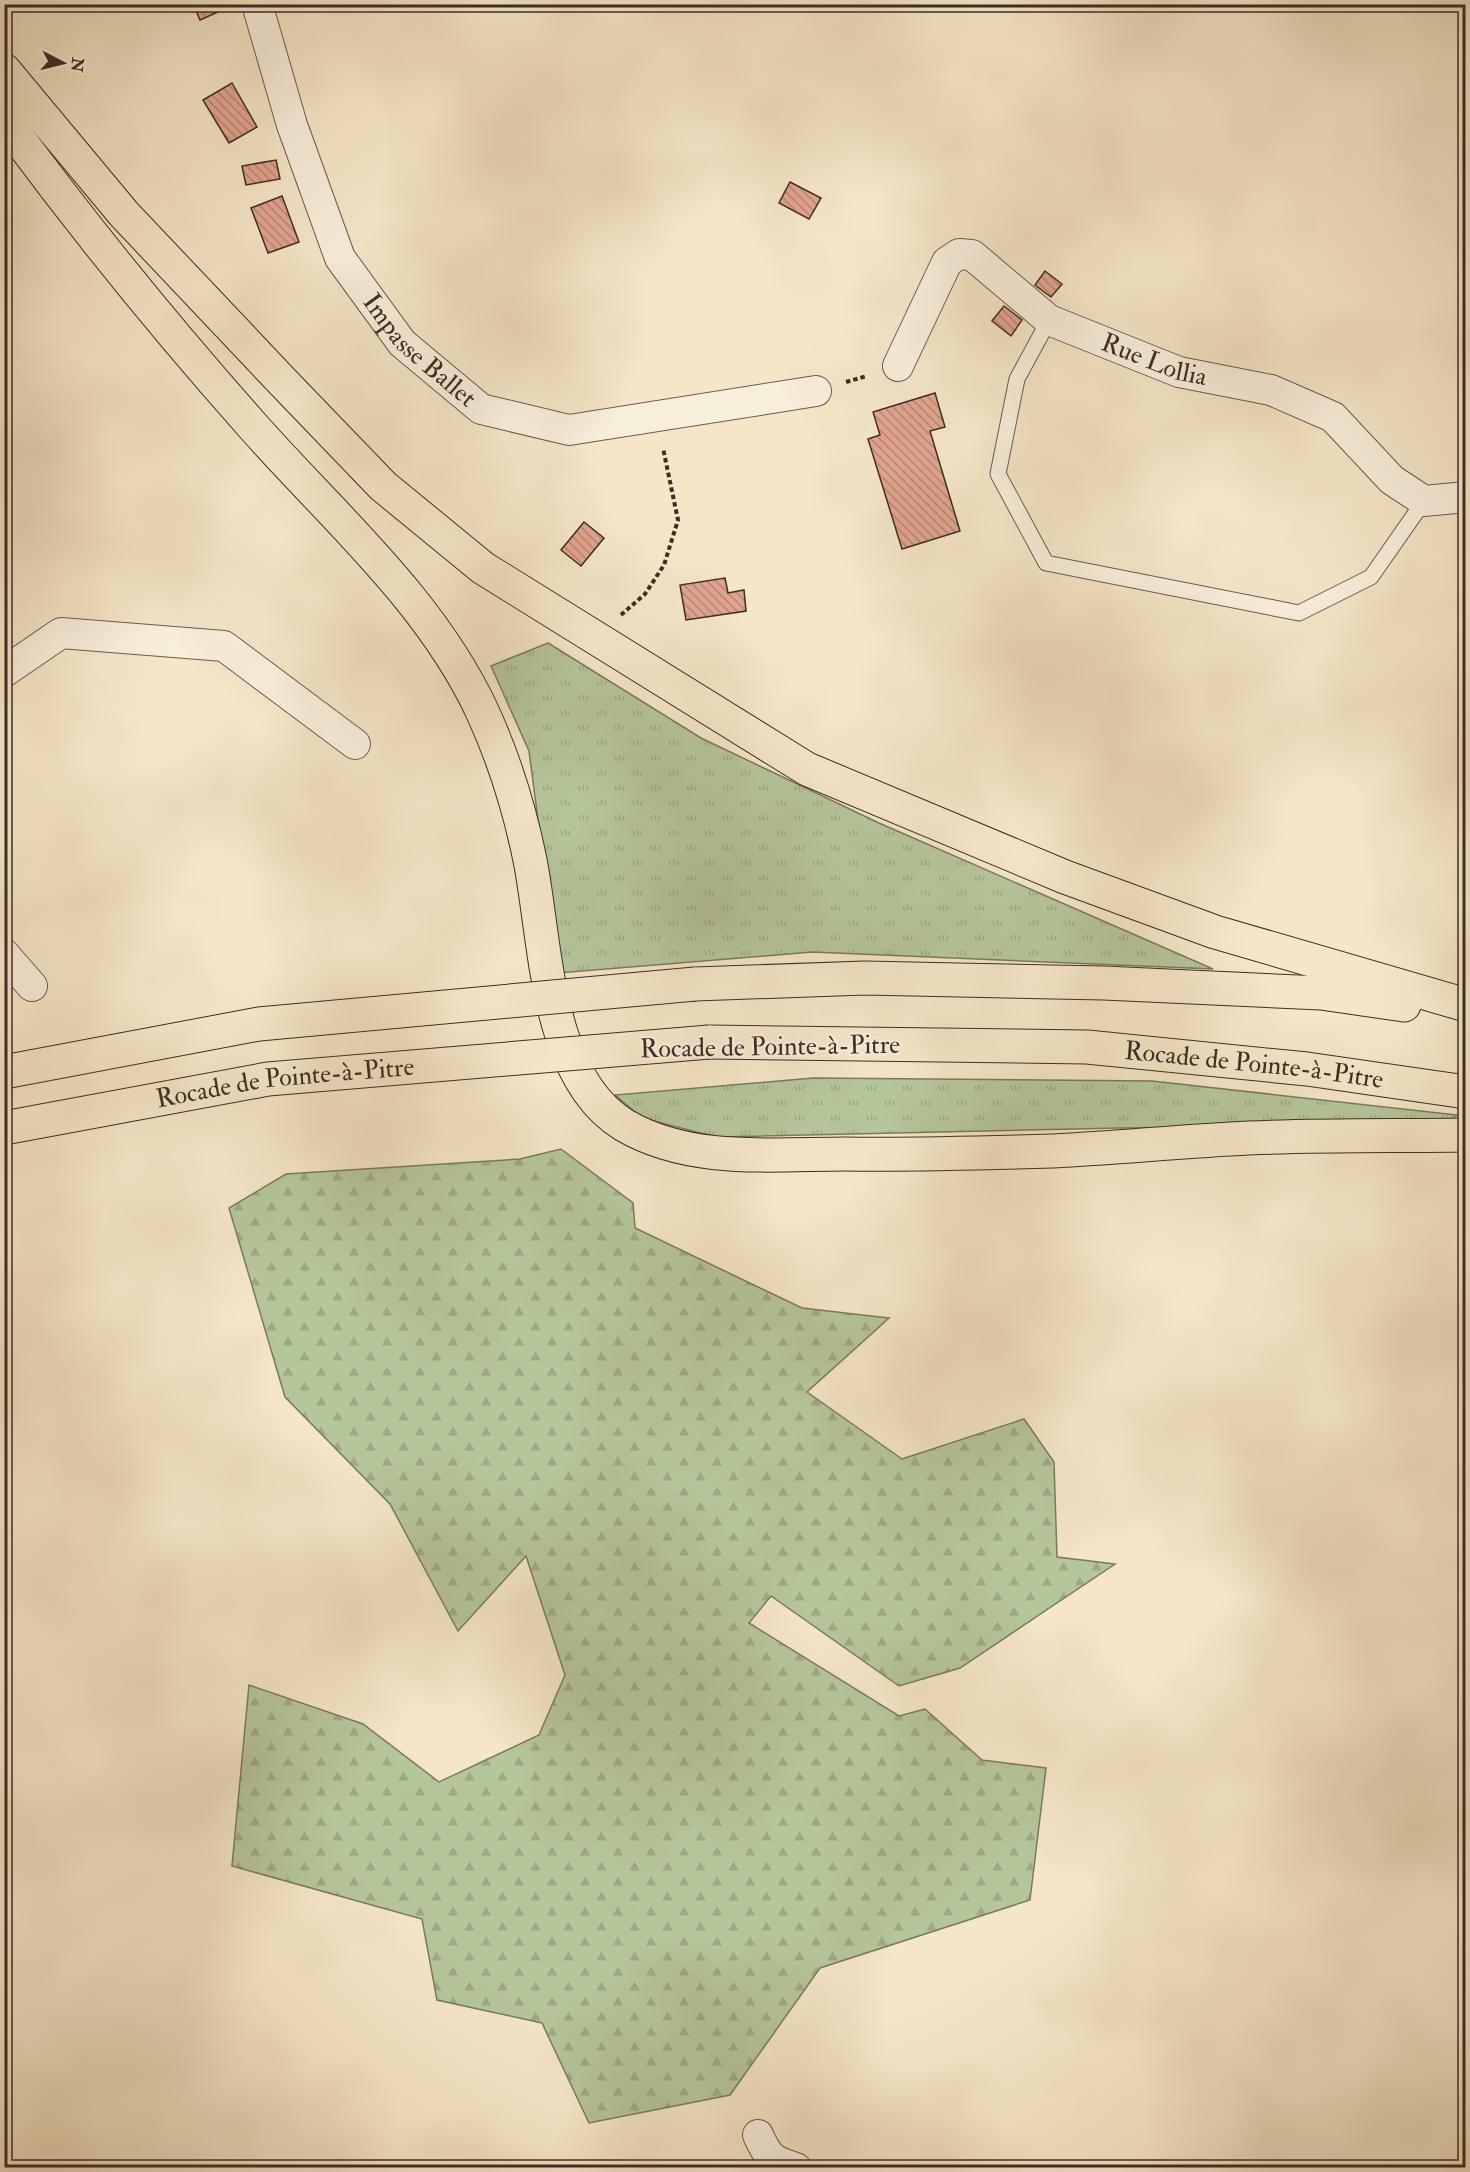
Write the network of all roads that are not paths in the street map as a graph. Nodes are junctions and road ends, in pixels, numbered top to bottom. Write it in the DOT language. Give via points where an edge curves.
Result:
graph roads {
  1 [pos="257,4"];
  2 [pos="4,70"];
  3 [pos="4,119"];
  4 [pos="1049,320"];
  5 [pos="898,366"];
  6 [pos="816,392"];
  7 [pos="1466,497"];
  8 [pos="1424,501"];
  9 [pos="4,672"];
  10 [pos="355,744"];
  11 [pos="4,954"];
  12 [pos="32,986"];
  13 [pos="1466,1005"];
  14 [pos="1466,1013"];
  15 [pos="4,1072"];
  16 [pos="1466,1092"];
  17 [pos="4,1128"];
  18 [pos="1466,1135"];
  19 [pos="758,2135"];
  20 [pos="796,2168"];
  1 -- 6 [label="street, Impasse Ballet" via="292,125 340,258 402,343 481,409 569,430"];
  2 -- 13 [label="highway" via="124,214 383,486 483,568 583,632 807,769 1065,877 1215,932"];
  3 -- 18 [label="highway" via="134,287 252,426 372,554 457,663 483,712 506,773 530,861 563,1044 592,1094 621,1123 662,1141 718,1154 1043,1151 1250,1138"];
  4 -- 5 [label="street, Rue Lollia" via="972,255 959,254 947,262"];
  4 -- 8 [label="street, Rue Lollia" via="1179,372 1271,390 1333,417 1392,480"];
  4 -- 8 [label="lane" via="1017,379 998,474 1047,563 1299,613 1371,577"];
  7 -- 8 [label="street"];
  9 -- 10 [label="street" via="61,633 224,646"];
  11 -- 12 [label="street"];
  14 -- 15 [label="highway, bridge" via="1321,993 1104,982 865,978 695,984 259,1024"];
  16 -- 17 [label="highway, Rocade de Pointe-à-Pitre, bridge" via="1307,1069 1087,1047 709,1042 268,1079"];
  19 -- 20 [label="street" via="775,2162"];
}
